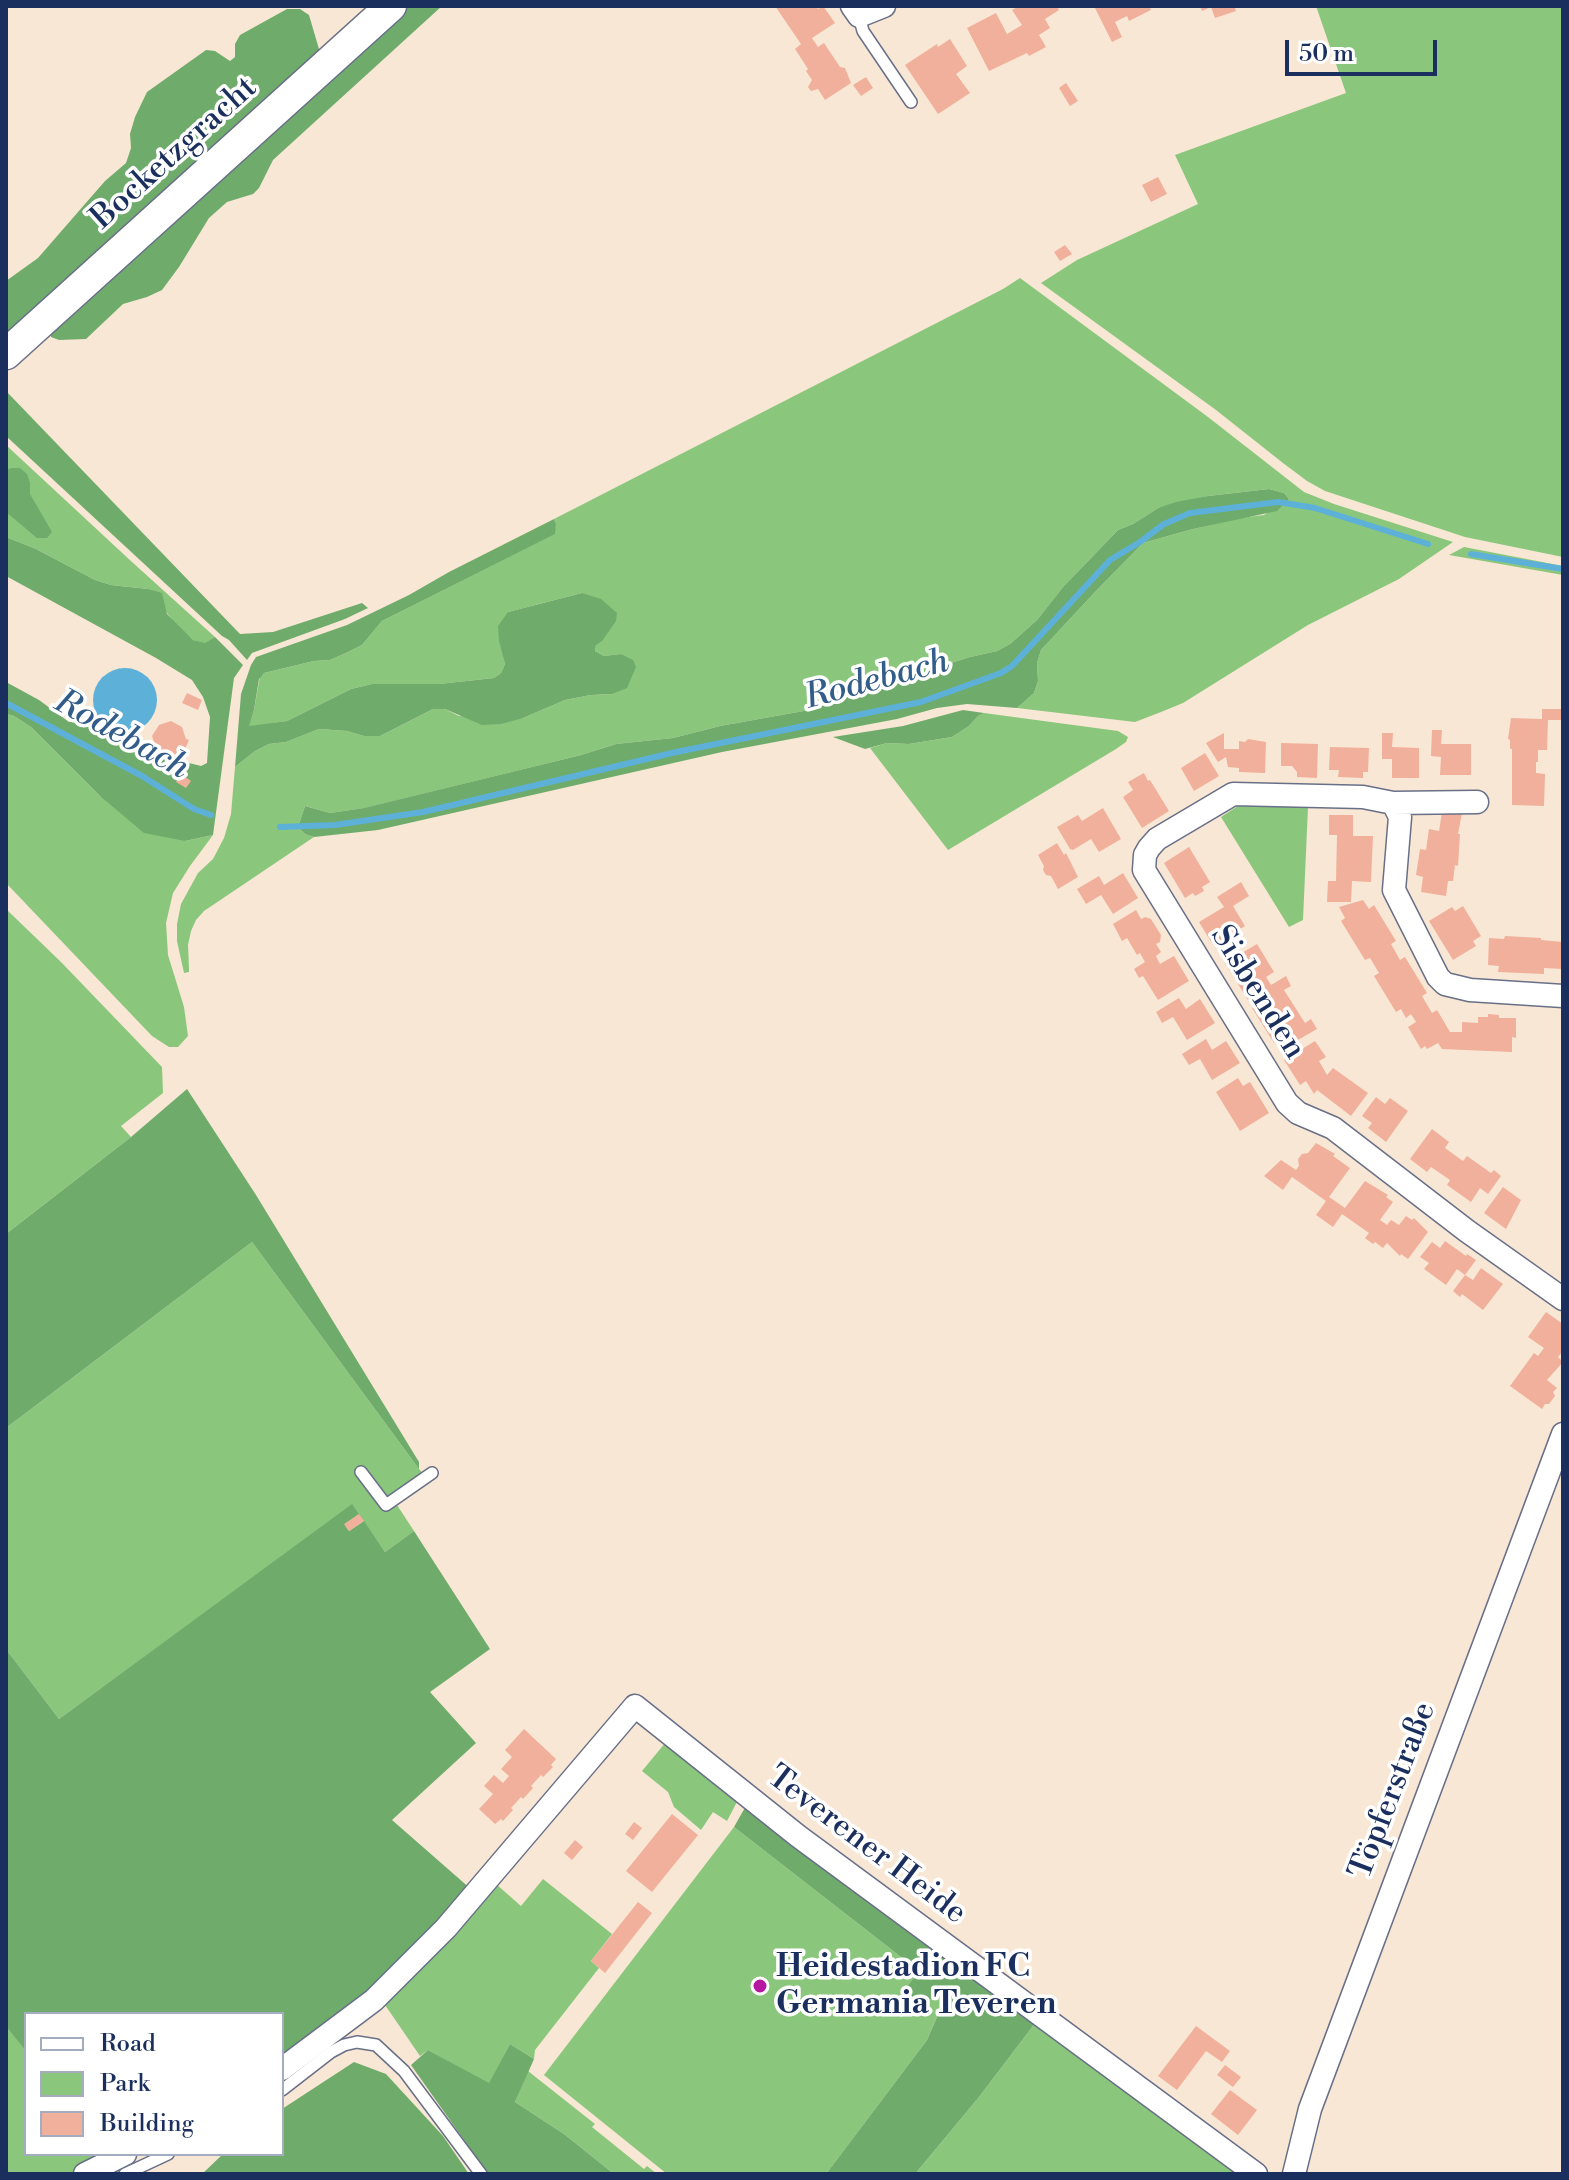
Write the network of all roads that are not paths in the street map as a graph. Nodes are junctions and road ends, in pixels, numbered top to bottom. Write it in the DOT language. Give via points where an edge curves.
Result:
graph roads {
  1 [pos="391,6"];
  2 [pos="884,6"];
  3 [pos="856,11"];
  4 [pos="911,102"];
  5 [pos="6,354"];
  6 [pos="1477,802"];
  7 [pos="1393,803"];
  8 [pos="1563,996"];
  9 [pos="1563,1299"];
  10 [pos="1563,1434"];
  11 [pos="361,1472"];
  12 [pos="432,1473"];
  13 [pos="284,2068"];
  14 [pos="284,2088"];
  15 [pos="121,2156"];
  16 [pos="164,2156"];
  17 [pos="85,2174"];
  18 [pos="125,2174"];
  19 [pos="481,2174"];
  20 [pos="1256,2174"];
  21 [pos="1294,2174"];
  1 -- 5 [label="street, Bocketzgracht"];
  2 -- 3 [label="street"];
  3 -- 4 [label="lane" via="863,31"];
  6 -- 7 [label="street, Sisbenden"];
  7 -- 8 [label="street" via="1400,817 1394,890 1438,977 1470,990"];
  7 -- 9 [label="street, Sisbenden" via="1363,797 1233,794 1157,839 1145,855 1144,870 1287,1103 1333,1128"];
  10 -- 21 [label="street, Töpferstraße" via="1309,2114"];
  11 -- 12 [label="lane" via="386,1505"];
  13 -- 20 [label="street, Teverener Heide" via="374,2000 446,1928 635,1706 798,1836"];
  14 -- 19 [label="lane" via="344,2045 376,2045 404,2071"];
  15 -- 17 [label="street"];
  16 -- 18 [label="lane"];
}
